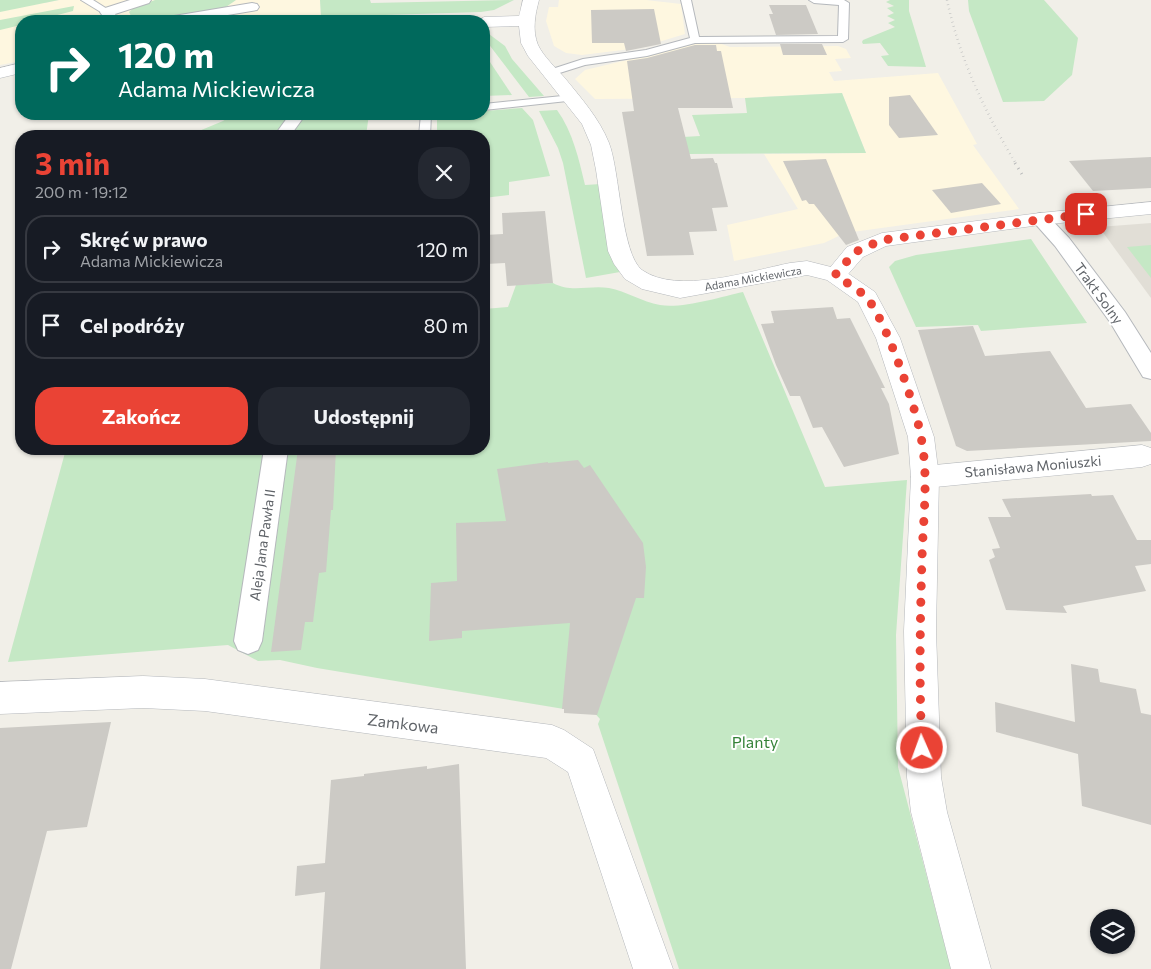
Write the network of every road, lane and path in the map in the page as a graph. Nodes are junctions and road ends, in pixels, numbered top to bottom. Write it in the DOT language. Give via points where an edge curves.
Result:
graph roads {
  1 [pos="86,0"];
  2 [pos="144,0"];
  3 [pos="531,0"];
  4 [pos="686,0"];
  5 [pos="814,0"];
  6 [pos="252,10"];
  7 [pos="107,15"];
  8 [pos="114,15"];
  9 [pos="214,15"];
  10 [pos="526,21"];
  11 [pos="490,22"];
  12 [pos="697,40"];
  13 [pos="15,69"];
  14 [pos="0,73"];
  15 [pos="550,73"];
  16 [pos="572,98"];
  17 [pos="490,106"];
  18 [pos="1151,208"];
  19 [pos="1040,219"];
  20 [pos="835,275"];
  21 [pos="1151,371"];
  22 [pos="275,455"];
  23 [pos="1142,456"];
  24 [pos="925,476"];
  25 [pos="248,640"];
  26 [pos="0,698"];
  27 [pos="653,969"];
  28 [pos="971,969"];
  1 -- 7 [label="lane"];
  2 -- 8 [label="street"];
  3 -- 10 [label="street"];
  4 -- 12 [label="lane"];
  5 -- 12 [label="lane" via="844,2 843,39"];
  6 -- 9 [label="street"];
  10 -- 11 [label="street"];
  10 -- 15 [label="street" via="529,43"];
  12 -- 15 [label="lane" via="648,53 583,62"];
  13 -- 14 [label="street"];
  15 -- 16 [label="street"];
  16 -- 17 [label="lane"];
  16 -- 20 [label="street, Adama Mickiewicza" via="600,145 619,251 625,264 640,280 661,288 680,290 807,268"];
  18 -- 19 [label="street"];
  19 -- 20 [label="street" via="882,240 855,252"];
  19 -- 21 [label="street, Trakt Solny" via="1062,242 1118,318"];
  20 -- 24 [label="street" via="867,297 888,338 921,437"];
  22 -- 25 [label="street, Aleja Jana Pawła II"];
  23 -- 24 [label="street, Stanisława Moniuszki"];
  24 -- 28 [label="street" via="920,631 924,777 929,812"];
  26 -- 27 [label="street, Zamkowa" via="143,692 205,695 552,742 581,762"];
}
